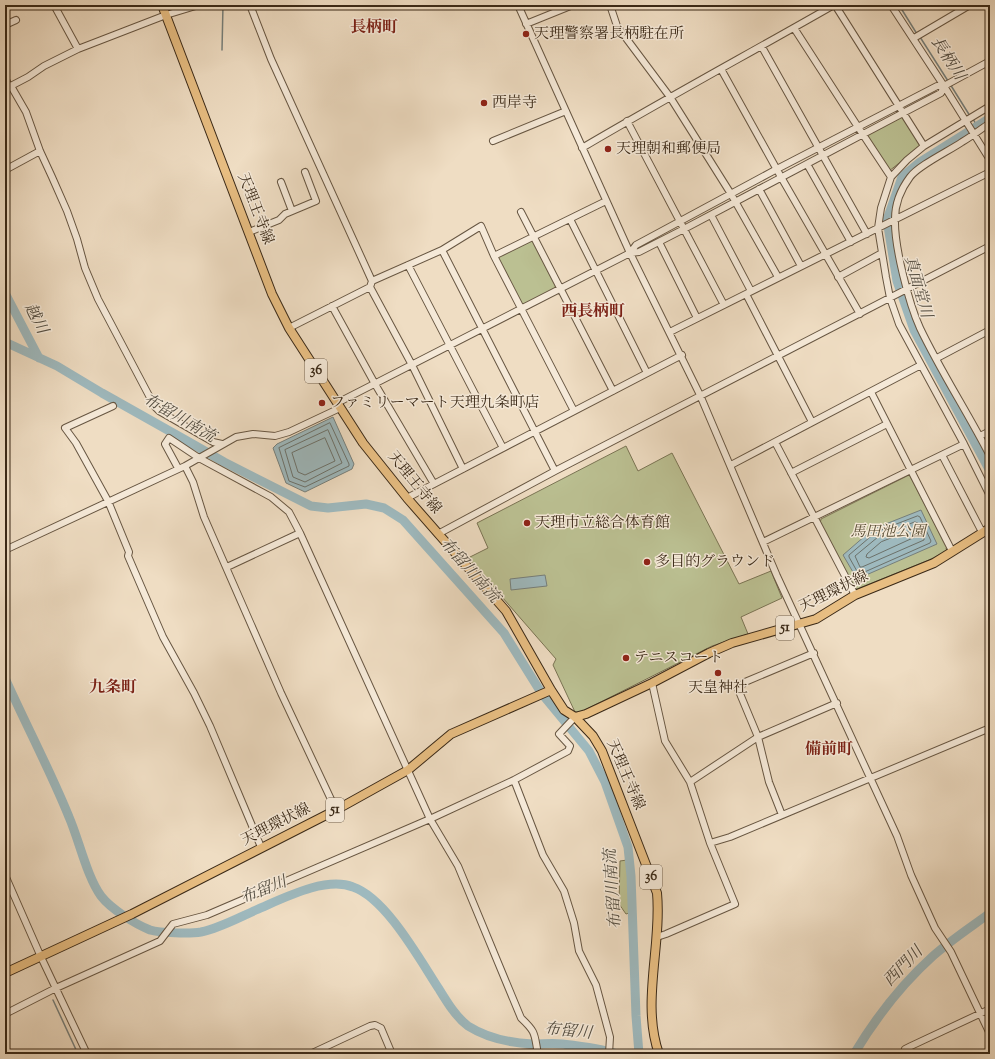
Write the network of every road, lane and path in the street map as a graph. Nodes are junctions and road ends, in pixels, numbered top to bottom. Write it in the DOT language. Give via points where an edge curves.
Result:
graph roads {
  1 [pos="54,5"];
  2 [pos="162,5"];
  3 [pos="199,5"];
  4 [pos="250,5"];
  5 [pos="518,5"];
  6 [pos="573,5"];
  7 [pos="610,5"];
  8 [pos="834,5"];
  9 [pos="891,5"];
  10 [pos="970,5"];
  11 [pos="166,14"];
  12 [pos="16,20"];
  13 [pos="526,24"];
  14 [pos="5,25"];
  15 [pos="794,28"];
  16 [pos="914,38"];
  17 [pos="762,47"];
  18 [pos="78,49"];
  19 [pos="990,61"];
  20 [pos="721,68"];
  21 [pos="5,77"];
  22 [pos="944,86"];
  23 [pos="8,87"];
  24 [pos="670,96"];
  25 [pos="899,106"];
  26 [pos="990,106"];
  27 [pos="566,111"];
  28 [pos="903,114"];
  29 [pos="627,121"];
  30 [pos="967,122"];
  31 [pos="990,123"];
  32 [pos="858,127"];
  33 [pos="973,133"];
  34 [pos="863,135"];
  35 [pos="492,141"];
  36 [pos="924,146"];
  37 [pos="582,148"];
  38 [pos="818,148"];
  39 [pos="40,151"];
  40 [pos="822,156"];
  41 [pos="990,160"];
  42 [pos="807,164"];
  43 [pos="777,169"];
  44 [pos="5,170"];
  45 [pos="305,172"];
  46 [pos="990,172"];
  47 [pos="891,176"];
  48 [pos="781,177"];
  49 [pos="281,182"];
  50 [pos="758,189"];
  51 [pos="731,194"];
  52 [pos="606,201"];
  53 [pos="735,202"];
  54 [pos="292,211"];
  55 [pos="521,212"];
  56 [pos="711,215"];
  57 [pos="570,219"];
  58 [pos="894,220"];
  59 [pos="680,222"];
  60 [pos="879,228"];
  61 [pos="684,229"];
  62 [pos="249,232"];
  63 [pos="867,234"];
  64 [pos="534,236"];
  65 [pos="659,242"];
  66 [pos="851,242"];
  67 [pos="990,246"];
  68 [pos="442,250"];
  69 [pos="630,253"];
  70 [pos="882,253"];
  71 [pos="825,255"];
  72 [pos="494,256"];
  73 [pos="408,265"];
  74 [pos="801,266"];
  75 [pos="596,271"];
  76 [pos="838,276"];
  77 [pos="778,277"];
  78 [pos="371,284"];
  79 [pos="560,288"];
  80 [pos="907,289"];
  81 [pos="748,293"];
  82 [pos="893,297"];
  83 [pos="724,305"];
  84 [pos="332,306"];
  85 [pos="521,308"];
  86 [pos="860,314"];
  87 [pos="697,318"];
  88 [pos="289,328"];
  89 [pos="482,329"];
  90 [pos="990,330"];
  91 [pos="670,332"];
  92 [pos="450,346"];
  93 [pos="682,355"];
  94 [pos="777,356"];
  95 [pos="937,358"];
  96 [pos="412,365"];
  97 [pos="921,365"];
  98 [pos="647,374"];
  99 [pos="376,384"];
  100 [pos="613,391"];
  101 [pos="871,392"];
  102 [pos="700,395"];
  103 [pos="113,406"];
  104 [pos="339,406"];
  105 [pos="574,411"];
  106 [pos="812,422"];
  107 [pos="887,424"];
  108 [pos="990,431"];
  109 [pos="535,432"];
  110 [pos="980,436"];
  111 [pos="775,442"];
  112 [pos="964,444"];
  113 [pos="220,445"];
  114 [pos="503,448"];
  115 [pos="942,455"];
  116 [pos="990,456"];
  117 [pos="201,457"];
  118 [pos="731,465"];
  119 [pos="181,467"];
  120 [pos="463,469"];
  121 [pos="554,471"];
  122 [pos="911,471"];
  123 [pos="791,474"];
  124 [pos="434,484"];
  125 [pos="990,496"];
  126 [pos="407,498"];
  127 [pos="108,501"];
  128 [pos="814,517"];
  129 [pos="990,528"];
  130 [pos="982,532"];
  131 [pos="300,533"];
  132 [pos="438,534"];
  133 [pos="763,542"];
  134 [pos="5,550"];
  135 [pos="952,551"];
  136 [pos="227,567"];
  137 [pos="855,595"];
  138 [pos="800,624"];
  139 [pos="814,653"];
  140 [pos="652,683"];
  141 [pos="550,691"];
  142 [pos="837,703"];
  143 [pos="573,719"];
  144 [pos="990,728"];
  145 [pos="758,737"];
  146 [pos="408,770"];
  147 [pos="870,778"];
  148 [pos="514,780"];
  149 [pos="690,782"];
  150 [pos="336,810"];
  151 [pos="782,815"];
  152 [pos="430,819"];
  153 [pos="710,842"];
  154 [pos="261,848"];
  155 [pos="5,875"];
  156 [pos="657,937"];
  157 [pos="41,957"];
  158 [pos="5,972"];
  159 [pos="56,988"];
  160 [pos="990,1009"];
  161 [pos="5,1014"];
  162 [pos="980,1014"];
  163 [pos="990,1034"];
  164 [pos="538,1051"];
  165 [pos="87,1054"];
  166 [pos="310,1054"];
  167 [pos="392,1054"];
  168 [pos="506,1054"];
  169 [pos="609,1054"];
  170 [pos="659,1054"];
  171 [pos="908,1054"];
  1 -- 18 [label="street"];
  2 -- 11 [label="main road, 天理王寺線 / 36"];
  3 -- 11 [label="street"];
  4 -- 78 [label="street" via="270,59"];
  5 -- 13 [label="street"];
  6 -- 13 [label="street"];
  7 -- 24 [label="street" via="617,26"];
  8 -- 15 [label="street"];
  8 -- 25 [label="street"];
  9 -- 16 [label="street"];
  10 -- 16 [label="street"];
  11 -- 18 [label="street"];
  11 -- 62 [label="main road, 天理王寺線 / 36"];
  12 -- 14 [label="street"];
  13 -- 27 [label="street"];
  15 -- 17 [label="street"];
  15 -- 32 [label="street"];
  16 -- 22 [label="street"];
  17 -- 20 [label="street"];
  17 -- 38 [label="street"];
  18 -- 23 [label="street"];
  19 -- 22 [label="street"];
  20 -- 24 [label="street"];
  20 -- 43 [label="street"];
  21 -- 23 [label="street"];
  22 -- 25 [label="street" via="937,86"];
  22 -- 28 [label="street" via="941,93"];
  22 -- 30 [label="street"];
  23 -- 39 [label="street" via="26,112"];
  24 -- 29 [label="street"];
  24 -- 51 [label="street"];
  25 -- 28 [label="street"];
  25 -- 32 [label="street"];
  26 -- 30 [label="street"];
  27 -- 35 [label="street"];
  27 -- 37 [label="street"];
  28 -- 34 [label="street"];
  28 -- 36 [label="street"];
  29 -- 37 [label="street"];
  29 -- 59 [label="street"];
  30 -- 33 [label="street"];
  30 -- 36 [label="street"];
  31 -- 33 [label="street"];
  32 -- 34 [label="street"];
  32 -- 38 [label="street"];
  33 -- 41 [label="street"];
  33 -- 58 [label="street" via="911,176 901,191"];
  34 -- 40 [label="street"];
  34 -- 47 [label="street"];
  36 -- 47 [label="street"];
  37 -- 52 [label="street"];
  38 -- 40 [label="street"];
  38 -- 43 [label="street"];
  39 -- 44 [label="street"];
  39 -- 113 [label="street" via="67,211 98,299 155,407 159,412"];
  40 -- 42 [label="street"];
  40 -- 63 [label="street"];
  42 -- 48 [label="street"];
  42 -- 66 [label="street"];
  43 -- 48 [label="street"];
  43 -- 51 [label="street"];
  45 -- 54 [label="street" via="316,201"];
  46 -- 58 [label="street"];
  47 -- 60 [label="street" via="881,208"];
  48 -- 50 [label="street"];
  48 -- 71 [label="street"];
  49 -- 54 [label="street"];
  50 -- 53 [label="street"];
  50 -- 74 [label="street"];
  51 -- 53 [label="street"];
  51 -- 59 [label="street"];
  52 -- 57 [label="street"];
  52 -- 69 [label="street"];
  53 -- 56 [label="street"];
  53 -- 77 [label="street"];
  54 -- 62 [label="street"];
  55 -- 64 [label="street"];
  56 -- 61 [label="street"];
  56 -- 81 [label="street"];
  57 -- 64 [label="street"];
  57 -- 75 [label="street"];
  58 -- 60 [label="street"];
  58 -- 80 [label="street" via="898,255"];
  59 -- 61 [label="street"];
  59 -- 69 [label="street" via="636,245"];
  60 -- 63 [label="street"];
  60 -- 70 [label="street"];
  61 -- 65 [label="street"];
  61 -- 83 [label="street"];
  62 -- 88 [label="main road, 天理王寺線 / 36" via="272,294"];
  63 -- 66 [label="street"];
  64 -- 72 [label="street"];
  64 -- 79 [label="street"];
  65 -- 69 [label="street" via="639,252"];
  65 -- 87 [label="street"];
  66 -- 71 [label="street"];
  67 -- 80 [label="street"];
  68 -- 72 [label="street" via="481,226"];
  68 -- 73 [label="street"];
  68 -- 89 [label="street"];
  69 -- 75 [label="street"];
  69 -- 91 [label="street"];
  70 -- 76 [label="street"];
  70 -- 82 [label="street"];
  71 -- 74 [label="street"];
  71 -- 76 [label="street"];
  72 -- 85 [label="street"];
  73 -- 78 [label="street"];
  73 -- 92 [label="street"];
  74 -- 77 [label="street"];
  75 -- 79 [label="street"];
  75 -- 98 [label="street"];
  76 -- 86 [label="street"];
  77 -- 81 [label="street"];
  78 -- 84 [label="street"];
  78 -- 96 [label="street"];
  79 -- 85 [label="street"];
  79 -- 100 [label="street"];
  80 -- 82 [label="street"];
  80 -- 95 [label="street" via="920,328"];
  81 -- 83 [label="street"];
  81 -- 94 [label="street"];
  82 -- 86 [label="street"];
  82 -- 97 [label="street" via="899,324"];
  83 -- 87 [label="street"];
  84 -- 88 [label="street"];
  84 -- 99 [label="street"];
  85 -- 89 [label="street"];
  85 -- 105 [label="street"];
  86 -- 94 [label="street"];
  87 -- 91 [label="street"];
  88 -- 104 [label="main road, 天理王寺線 / 36"];
  89 -- 92 [label="street"];
  89 -- 109 [label="street"];
  90 -- 95 [label="street"];
  91 -- 93 [label="street"];
  92 -- 96 [label="street"];
  92 -- 114 [label="street"];
  93 -- 98 [label="street"];
  93 -- 102 [label="street"];
  94 -- 102 [label="street"];
  94 -- 106 [label="street"];
  95 -- 110 [label="street"];
  96 -- 99 [label="street"];
  96 -- 120 [label="street"];
  97 -- 101 [label="street"];
  97 -- 112 [label="street"];
  98 -- 100 [label="street"];
  99 -- 104 [label="street"];
  99 -- 124 [label="street"];
  100 -- 105 [label="street"];
  101 -- 106 [label="street"];
  101 -- 107 [label="street"];
  102 -- 118 [label="street"];
  102 -- 121 [label="street"];
  103 -- 127 [label="street" via="65,428"];
  104 -- 113 [label="street" via="289,432 275,436 253,434 236,437"];
  104 -- 126 [label="main road, 天理王寺線 / 36" via="363,443"];
  105 -- 109 [label="street"];
  106 -- 111 [label="street"];
  107 -- 122 [label="street"];
  107 -- 123 [label="street"];
  108 -- 110 [label="street"];
  109 -- 114 [label="street"];
  109 -- 121 [label="street"];
  110 -- 116 [label="street"];
  111 -- 118 [label="street"];
  111 -- 123 [label="street"];
  112 -- 115 [label="street"];
  112 -- 125 [label="street"];
  113 -- 117 [label="street"];
  114 -- 120 [label="street"];
  115 -- 122 [label="street"];
  115 -- 130 [label="street"];
  117 -- 119 [label="street"];
  117 -- 119 [label="street" via="169,438 165,444"];
  117 -- 131 [label="street" via="271,497 289,512"];
  118 -- 133 [label="street"];
  119 -- 127 [label="street"];
  119 -- 136 [label="street" via="193,482 204,517"];
  120 -- 124 [label="street"];
  121 -- 132 [label="street"];
  122 -- 128 [label="street"];
  122 -- 135 [label="street"];
  123 -- 128 [label="street"];
  124 -- 126 [label="street"];
  126 -- 132 [label="main road, 天理王寺線 / 36"];
  127 -- 134 [label="street"];
  127 -- 154 [label="street" via="129,552 128,556 163,637 210,726"];
  128 -- 133 [label="street"];
  128 -- 137 [label="street"];
  129 -- 130 [label="main road, 天理環状線 / 51"];
  130 -- 135 [label="main road, 天理環状線 / 51"];
  131 -- 136 [label="street"];
  131 -- 146 [label="street"];
  132 -- 141 [label="main road, 天理王寺線 / 36" via="506,611"];
  133 -- 138 [label="street"];
  135 -- 137 [label="main road, 天理環状線 / 51" via="934,563"];
  136 -- 150 [label="street" via="281,693"];
  137 -- 138 [label="main road, 天理環状線 / 51" via="816,619"];
  138 -- 139 [label="street"];
  138 -- 140 [label="main road, 天理環状線 / 51" via="732,643"];
  139 -- 142 [label="street"];
  139 -- 145 [label="street" via="746,682 738,689"];
  140 -- 143 [label="main road, 天理環状線 / 51"];
  140 -- 149 [label="street" via="665,741"];
  141 -- 143 [label="main road, 天理王寺線 / 36"];
  141 -- 146 [label="main road, 天理環状線 / 51" via="452,734"];
  142 -- 145 [label="street"];
  142 -- 147 [label="street"];
  143 -- 148 [label="street" via="559,734 570,746 568,751"];
  143 -- 156 [label="main road, 天理王寺線 / 36" via="593,736 602,751 650,872 657,893"];
  144 -- 147 [label="street"];
  145 -- 149 [label="street"];
  145 -- 151 [label="street" via="769,782"];
  146 -- 150 [label="main road, 天理環状線 / 51"];
  146 -- 152 [label="street"];
  147 -- 151 [label="street"];
  147 -- 162 [label="street" via="898,836 911,875 939,936 951,952"];
  148 -- 152 [label="street"];
  148 -- 169 [label="street" via="543,855 564,891 579,951 596,985 610,1037"];
  149 -- 153 [label="street"];
  150 -- 154 [label="main road, 天理環状線 / 51"];
  151 -- 153 [label="street" via="730,837"];
  152 -- 159 [label="street" via="207,914 173,924 160,941"];
  152 -- 164 [label="street" via="458,866 521,1018 536,1035"];
  153 -- 156 [label="street" via="735,904"];
  154 -- 157 [label="main road, 天理環状線 / 51"];
  155 -- 157 [label="street"];
  156 -- 170 [label="main road, 天理王寺線 / 36" via="653,967 652,1029"];
  157 -- 158 [label="main road, 天理環状線 / 51"];
  157 -- 159 [label="street"];
  159 -- 161 [label="street"];
  159 -- 165 [label="street"];
  160 -- 162 [label="street"];
  162 -- 163 [label="street"];
  162 -- 171 [label="street" via="911,1046 906,1049"];
  164 -- 168 [label="street"];
  166 -- 167 [label="street" via="370,1026 381,1028"];
}
